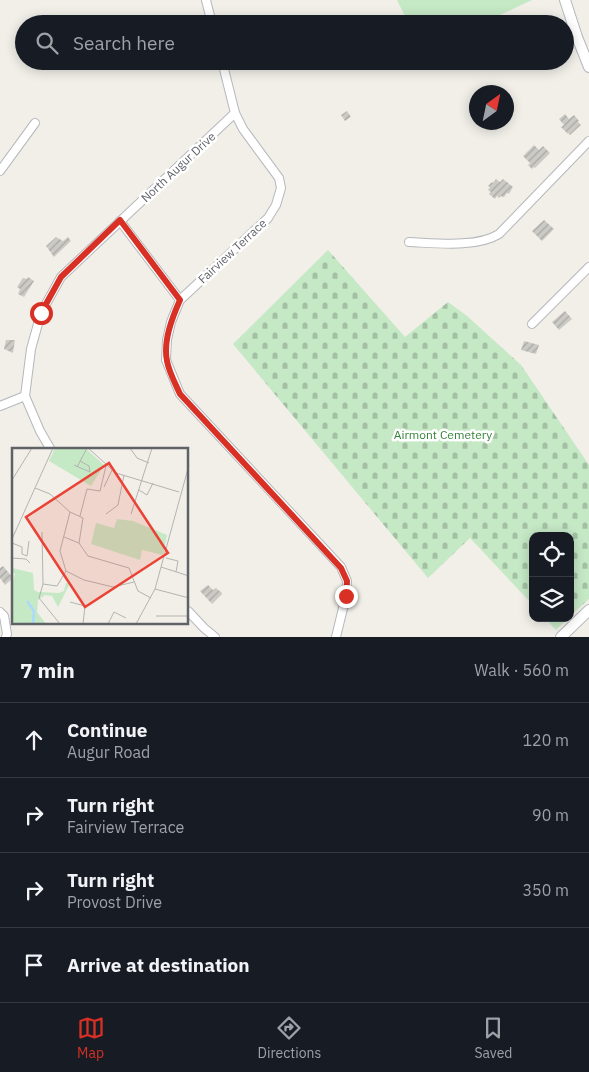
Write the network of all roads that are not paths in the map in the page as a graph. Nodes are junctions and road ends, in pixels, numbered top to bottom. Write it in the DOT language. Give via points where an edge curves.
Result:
graph roads {
  1 [pos="206,0"];
  2 [pos="565,0"];
  3 [pos="210,15"];
  4 [pos="570,15"];
  5 [pos="574,28"];
  6 [pos="589,67"];
  7 [pos="224,70"];
  8 [pos="235,113"];
  9 [pos="35,123"];
  10 [pos="589,141"];
  11 [pos="0,171"];
  12 [pos="120,220"];
  13 [pos="409,242"];
  14 [pos="589,267"];
  15 [pos="180,300"];
  16 [pos="532,324"];
  17 [pos="25,396"];
  18 [pos="0,406"];
  19 [pos="50,448"];
  20 [pos="589,610"];
  21 [pos="0,612"];
  22 [pos="189,612"];
  23 [pos="6,637"];
  24 [pos="215,637"];
  25 [pos="336,637"];
  26 [pos="561,637"];
  1 -- 3 [label="street"];
  2 -- 4 [label="street"];
  5 -- 6 [label="street"];
  7 -- 8 [label="street"];
  8 -- 12 [label="street, North Augur Drive"];
  8 -- 15 [label="street, Fairview Terrace" via="279,178 281,188 268,218"];
  9 -- 11 [label="street"];
  10 -- 13 [label="street" via="495,237 478,242"];
  12 -- 15 [label="street"];
  12 -- 17 [label="street, North Augur Drive" via="61,277 41,313 31,349"];
  14 -- 16 [label="street"];
  15 -- 25 [label="street" via="171,322 166,360 180,394 341,568 347,581 346,596"];
  17 -- 18 [label="street"];
  17 -- 19 [label="street"];
  20 -- 26 [label="street"];
  21 -- 23 [label="street" via="4,616"];
  22 -- 24 [label="street"];
}
